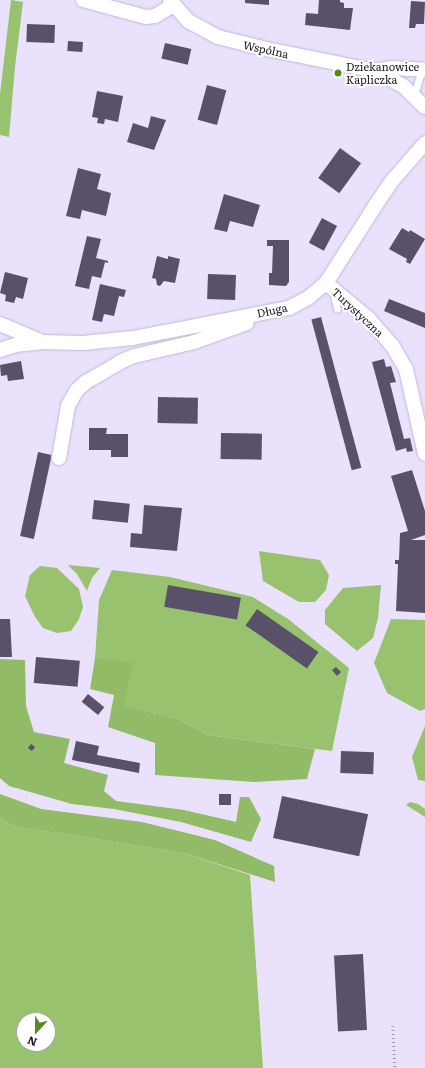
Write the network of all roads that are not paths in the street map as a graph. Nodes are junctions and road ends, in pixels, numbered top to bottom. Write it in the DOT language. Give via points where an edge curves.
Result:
graph roads {
  1 [pos="83,0"];
  2 [pos="172,3"];
  3 [pos="424,70"];
  4 [pos="375,71"];
  5 [pos="414,95"];
  6 [pos="425,107"];
  7 [pos="425,143"];
  8 [pos="329,285"];
  9 [pos="288,308"];
  10 [pos="337,309"];
  11 [pos="0,324"];
  12 [pos="42,342"];
  13 [pos="0,350"];
  14 [pos="425,454"];
  15 [pos="59,458"];
  1 -- 2 [label="street" via="146,17 155,16"];
  2 -- 4 [label="street, Wspólna" via="180,14 195,26 218,37"];
  3 -- 4 [label="street, Wspólna" via="392,68"];
  3 -- 5 [label="lane"];
  4 -- 5 [label="street, Wspólna"];
  5 -- 6 [label="street, Wspólna"];
  7 -- 8 [label="street, Długa" via="392,181 375,206"];
  8 -- 9 [label="street, Długa"];
  8 -- 10 [label="lane"];
  8 -- 14 [label="street, Turystyczna" via="369,319 399,357 406,370"];
  9 -- 12 [label="street, Długa" via="127,338 83,343"];
  9 -- 15 [label="street" via="194,342 134,356 86,382 77,390 68,406"];
  11 -- 12 [label="street"];
  12 -- 13 [label="street"];
}
